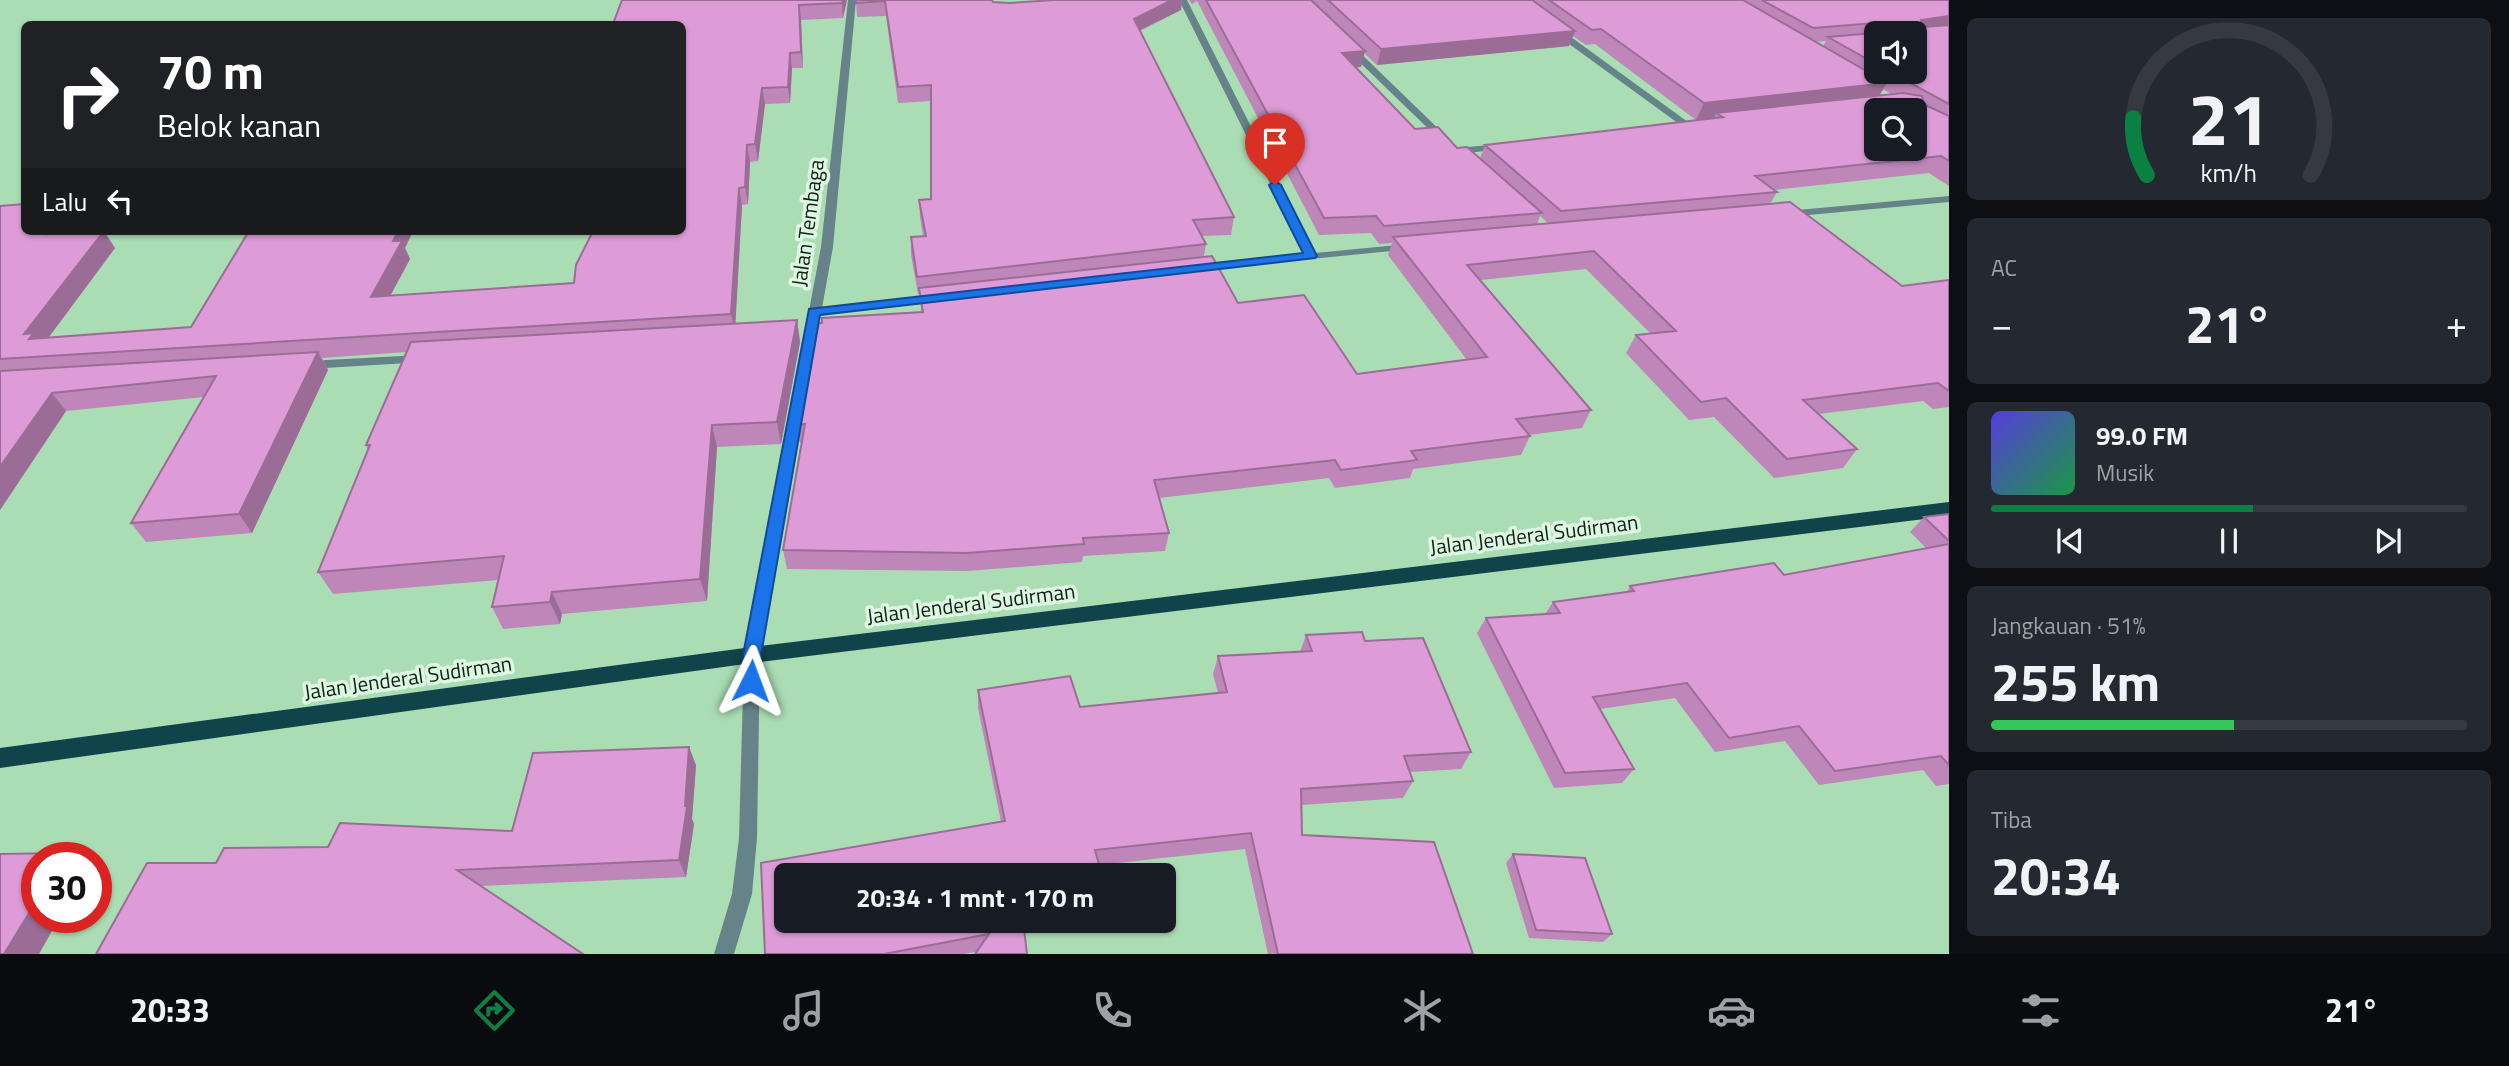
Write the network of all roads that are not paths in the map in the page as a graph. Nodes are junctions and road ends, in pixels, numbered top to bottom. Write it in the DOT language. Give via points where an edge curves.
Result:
graph roads {
  1 [pos="852,0"];
  2 [pos="1183,0"];
  3 [pos="1547,24"];
  4 [pos="1339,38"];
  5 [pos="1703,125"];
  6 [pos="1689,127"];
  7 [pos="1676,128"];
  8 [pos="1511,145"];
  9 [pos="1457,151"];
  10 [pos="1466,160"];
  11 [pos="1949,199"];
  12 [pos="1770,215"];
  13 [pos="1417,247"];
  14 [pos="1311,256"];
  15 [pos="1186,270"];
  16 [pos="952,296"];
  17 [pos="814,312"];
  18 [pos="810,332"];
  19 [pos="796,333"];
  20 [pos="439,357"];
  21 [pos="290,366"];
  22 [pos="1949,509"];
  23 [pos="752,655"];
  24 [pos="0,758"];
  25 [pos="724,954"];
  1 -- 17 [label="street, Jalan Tembaga" via="827,247"];
  2 -- 14 [label="street"];
  3 -- 6 [label="street"];
  4 -- 9 [label="street"];
  5 -- 6 [label="street"];
  6 -- 7 [label="street"];
  8 -- 9 [label="street"];
  9 -- 10 [label="street"];
  11 -- 12 [label="street"];
  13 -- 14 [label="street"];
  14 -- 15 [label="street"];
  16 -- 17 [label="street"];
  17 -- 18 [label="street, Jalan Tembaga"];
  18 -- 19 [label="street"];
  18 -- 23 [label="street, Jalan Tembaga"];
  20 -- 21 [label="street"];
  22 -- 23 [label="main road, Jalan Jenderal Sudirman"];
  23 -- 24 [label="main road, Jalan Jenderal Sudirman"];
  23 -- 25 [label="street, Jalan Tembaga" via="748,838 742,894"];
}
